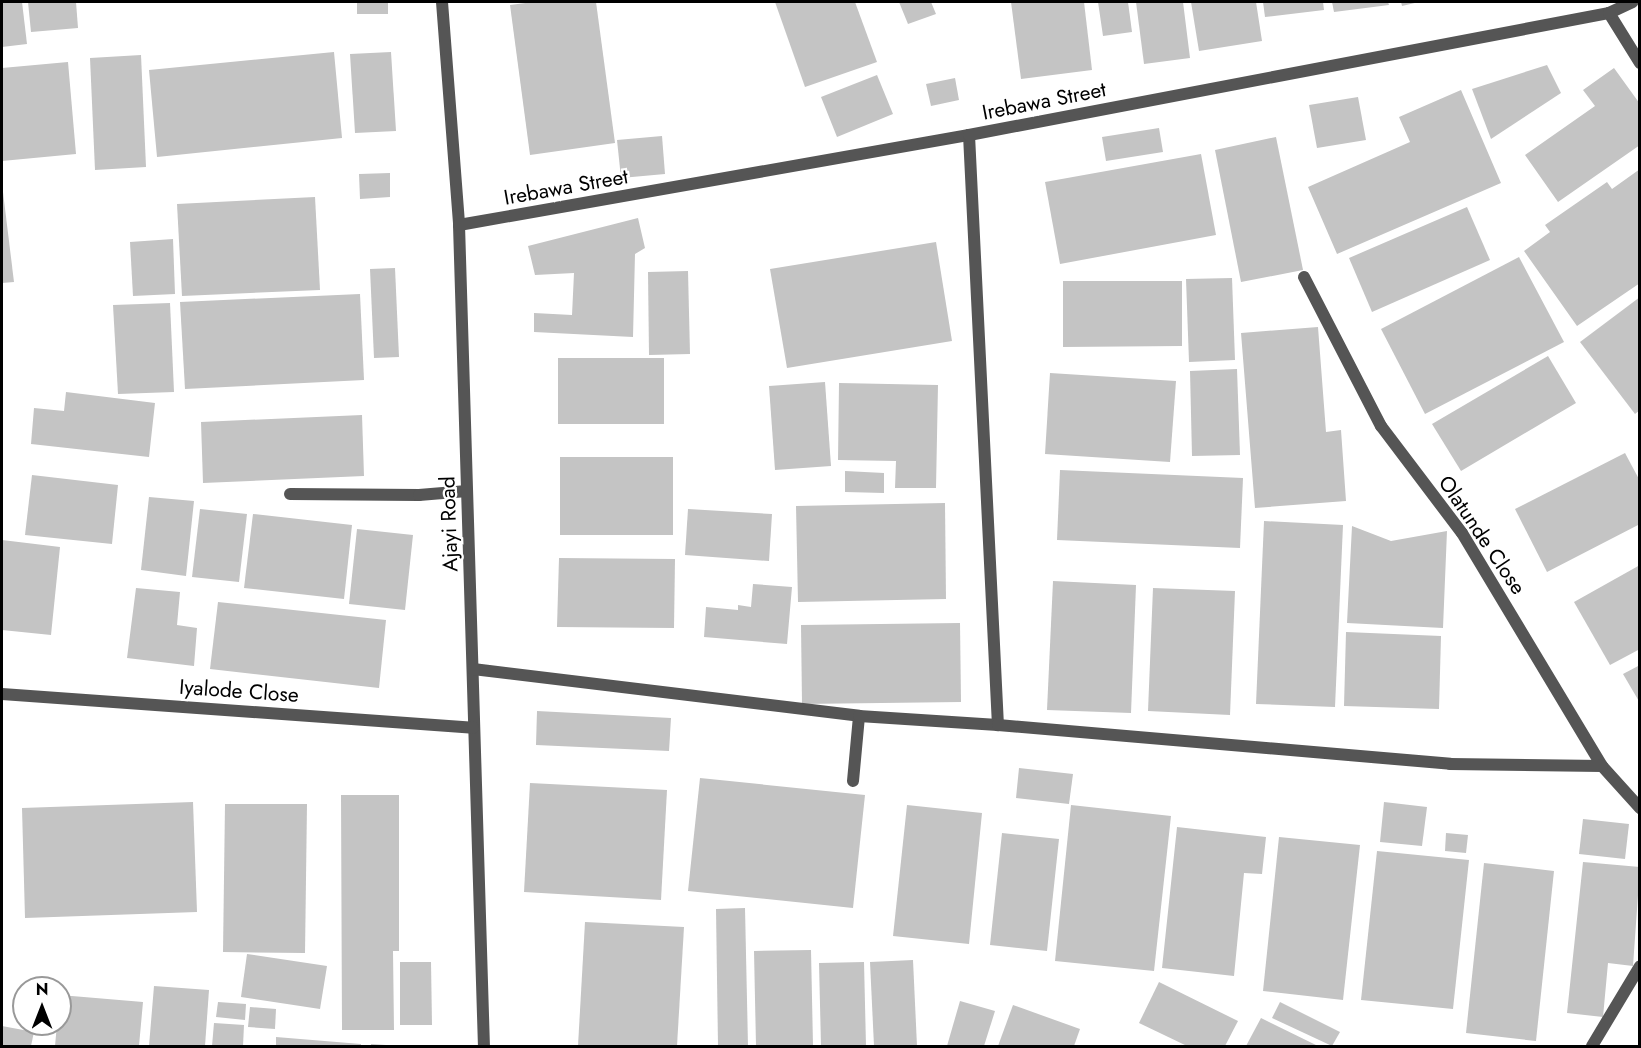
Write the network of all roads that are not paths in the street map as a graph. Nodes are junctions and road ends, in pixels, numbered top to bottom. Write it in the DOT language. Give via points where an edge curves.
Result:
graph roads {
  1 [pos="442,2"];
  2 [pos="1633,2"];
  3 [pos="1610,13"];
  4 [pos="1640,63"];
  5 [pos="969,135"];
  6 [pos="459,225"];
  7 [pos="1304,277"];
  8 [pos="467,491"];
  9 [pos="290,494"];
  10 [pos="473,669"];
  11 [pos="2,694"];
  12 [pos="859,716"];
  13 [pos="998,725"];
  14 [pos="473,728"];
  15 [pos="1602,766"];
  16 [pos="853,781"];
  17 [pos="1640,808"];
  18 [pos="1640,966"];
  19 [pos="484,1047"];
  20 [pos="1592,1047"];
  1 -- 6 [label="street, Ajayi Road"];
  2 -- 3 [label="street, Irebawa Street"];
  3 -- 4 [label="street"];
  3 -- 5 [label="street, Irebawa Street"];
  5 -- 6 [label="street, Irebawa Street"];
  5 -- 13 [label="street"];
  6 -- 8 [label="street, Ajayi Road"];
  7 -- 15 [label="street, Olatunde Close" via="1381,426 1462,533"];
  8 -- 9 [label="street" via="419,495"];
  8 -- 10 [label="street, Ajayi Road"];
  10 -- 12 [label="street"];
  10 -- 14 [label="street, Ajayi Road"];
  11 -- 14 [label="street, Iyalode Close"];
  12 -- 13 [label="street"];
  12 -- 16 [label="street"];
  13 -- 15 [label="street" via="1450,764"];
  14 -- 19 [label="street, Ajayi Road"];
  15 -- 17 [label="street, Olatunde Close"];
  18 -- 20 [label="street"];
}
